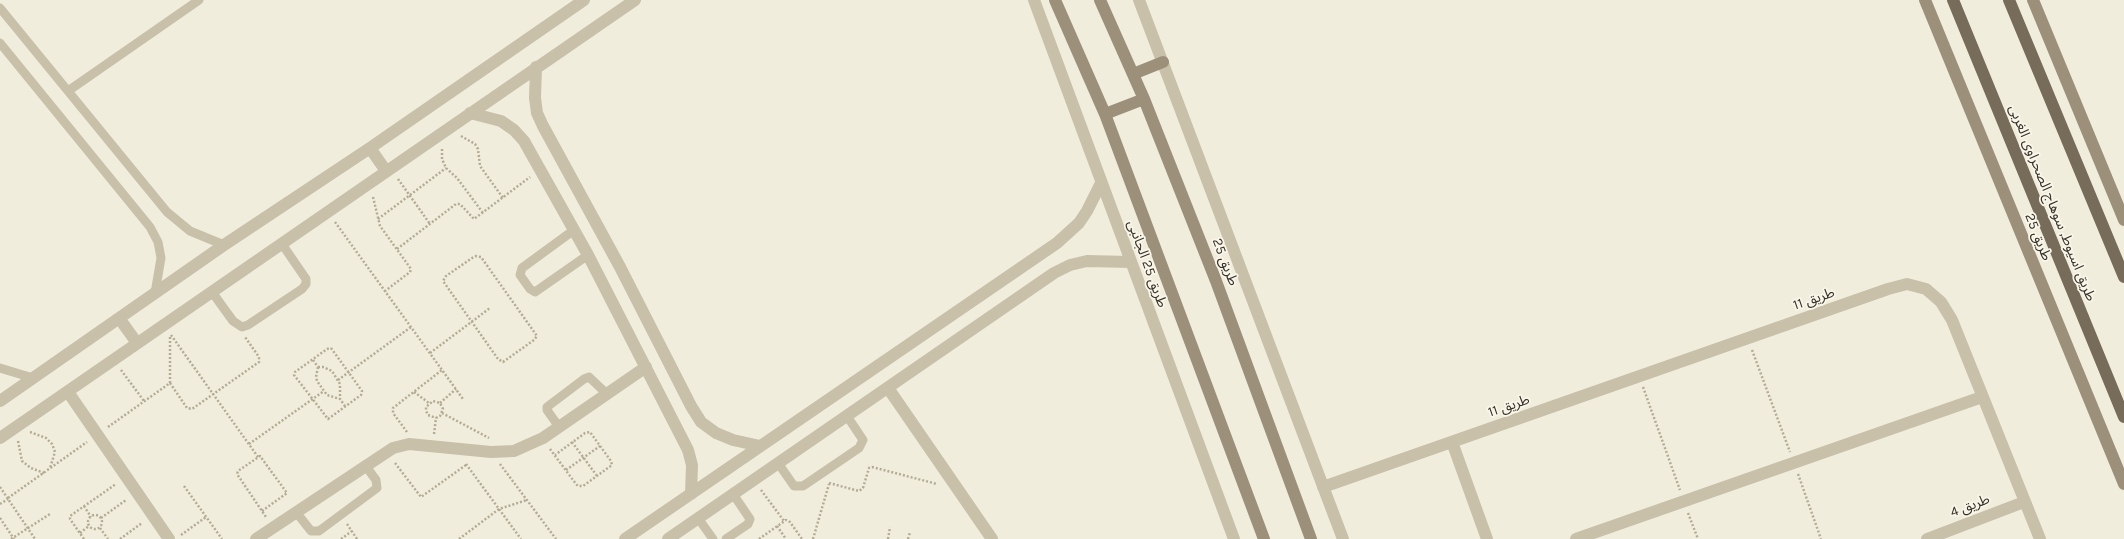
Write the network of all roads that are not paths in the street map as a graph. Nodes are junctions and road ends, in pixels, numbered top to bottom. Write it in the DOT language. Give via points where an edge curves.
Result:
graph roads {
  1 [pos="199,0"];
  2 [pos="584,0"];
  3 [pos="635,0"];
  4 [pos="1034,0"];
  5 [pos="1055,0"];
  6 [pos="1100,0"];
  7 [pos="1139,0"];
  8 [pos="1925,0"];
  9 [pos="1953,0"];
  10 [pos="2010,0"];
  11 [pos="2033,0"];
  12 [pos="0,8"];
  13 [pos="0,43"];
  14 [pos="1163,62"];
  15 [pos="536,67"];
  16 [pos="1133,74"];
  17 [pos="68,92"];
  18 [pos="1144,99"];
  19 [pos="470,113"];
  20 [pos="1105,114"];
  21 [pos="370,148"];
  22 [pos="388,170"];
  23 [pos="1101,183"];
  24 [pos="2124,220"];
  25 [pos="574,230"];
  26 [pos="282,244"];
  27 [pos="224,245"];
  28 [pos="588,256"];
  29 [pos="1130,262"];
  30 [pos="2124,277"];
  31 [pos="212,292"];
  32 [pos="155,293"];
  33 [pos="119,318"];
  34 [pos="137,344"];
  35 [pos="646,367"];
  36 [pos="0,368"];
  37 [pos="33,378"];
  38 [pos="888,388"];
  39 [pos="68,392"];
  40 [pos="607,394"];
  41 [pos="1982,397"];
  42 [pos="0,401"];
  43 [pos="847,416"];
  44 [pos="2124,417"];
  45 [pos="559,427"];
  46 [pos="0,438"];
  47 [pos="1452,442"];
  48 [pos="760,446"];
  49 [pos="778,463"];
  50 [pos="365,465"];
  51 [pos="2124,484"];
  52 [pos="1323,487"];
  53 [pos="691,494"];
  54 [pos="733,494"];
  55 [pos="2024,502"];
  56 [pos="296,512"];
  57 [pos="698,518"];
  58 [pos="169,539"];
  59 [pos="256,539"];
  60 [pos="625,539"];
  61 [pos="668,539"];
  62 [pos="713,539"];
  63 [pos="726,539"];
  64 [pos="992,539"];
  65 [pos="1234,539"];
  66 [pos="1264,539"];
  67 [pos="1311,539"];
  68 [pos="1343,539"];
  69 [pos="1487,539"];
  70 [pos="1576,539"];
  71 [pos="1927,539"];
  72 [pos="2040,539"];
  1 -- 17 [label="lane"];
  2 -- 21 [label="street"];
  3 -- 15 [label="street"];
  4 -- 23 [label="street, طريق 25 الجانبى"];
  5 -- 20 [label="street"];
  6 -- 16 [label="street, طريق 25"];
  7 -- 14 [label="street"];
  8 -- 51 [label="street, طريق 25"];
  9 -- 44 [label="main road, طريق اسيوط, سوهاج الصحراوى الغربى"];
  10 -- 30 [label="main road"];
  11 -- 24 [label="street"];
  12 -- 17 [label="lane"];
  13 -- 32 [label="lane" via="150,227 158,242 161,258"];
  14 -- 16 [label="street"];
  14 -- 52 [label="street"];
  15 -- 19 [label="street"];
  15 -- 48 [label="street" via="535,98 543,126 620,267 691,406 701,422 716,433"];
  16 -- 18 [label="street, طريق 25"];
  17 -- 27 [label="lane" via="178,223 196,234"];
  18 -- 20 [label="street"];
  18 -- 67 [label="street, طريق 25" via="1216,281"];
  19 -- 22 [label="street"];
  19 -- 25 [label="street" via="501,121 514,130 524,142"];
  20 -- 66 [label="street"];
  21 -- 22 [label="street"];
  21 -- 27 [label="street"];
  22 -- 26 [label="street"];
  23 -- 29 [label="street, طريق 25 الجانبى"];
  23 -- 48 [label="street" via="1083,217 1057,243"];
  25 -- 28 [label="street"];
  25 -- 28 [label="lane" via="522,268 520,275 535,292"];
  26 -- 31 [label="street"];
  26 -- 31 [label="lane" via="304,274 306,284 302,289 242,327 233,321"];
  27 -- 32 [label="street"];
  28 -- 35 [label="street"];
  29 -- 38 [label="street" via="1087,261 1070,265 1054,273"];
  29 -- 65 [label="street, طريق 25 الجانبى"];
  31 -- 34 [label="street" via="167,330"];
  32 -- 33 [label="street"];
  33 -- 34 [label="street"];
  33 -- 37 [label="street"];
  34 -- 39 [label="street"];
  35 -- 40 [label="street"];
  35 -- 53 [label="street" via="688,450 692,465"];
  36 -- 37 [label="lane"];
  37 -- 42 [label="street"];
  38 -- 43 [label="street"];
  38 -- 64 [label="street"];
  39 -- 46 [label="street"];
  39 -- 58 [label="street"];
  40 -- 45 [label="street"];
  40 -- 45 [label="lane" via="590,377 584,379 547,407"];
  41 -- 47 [label="street, طريق 11" via="1952,320 1941,302 1926,289 1907,284"];
  41 -- 55 [label="street, طريق 11"];
  41 -- 70 [label="street"];
  43 -- 49 [label="street"];
  43 -- 49 [label="lane" via="860,436 862,445 834,465 798,487 791,483"];
  45 -- 50 [label="street" via="543,438 514,451 493,446 454,448 401,445 386,451"];
  47 -- 52 [label="street, طريق 11"];
  47 -- 69 [label="street"];
  48 -- 53 [label="street"];
  49 -- 54 [label="street"];
  50 -- 56 [label="street"];
  50 -- 56 [label="lane" via="376,480 377,488 341,515 315,532 308,528"];
  52 -- 68 [label="street"];
  53 -- 60 [label="street"];
  54 -- 57 [label="street"];
  54 -- 63 [label="lane" via="750,519 748,524"];
  55 -- 71 [label="street, طريق 4"];
  55 -- 72 [label="street, طريق 11"];
  56 -- 59 [label="street"];
  57 -- 61 [label="street"];
  57 -- 62 [label="lane"];
}
